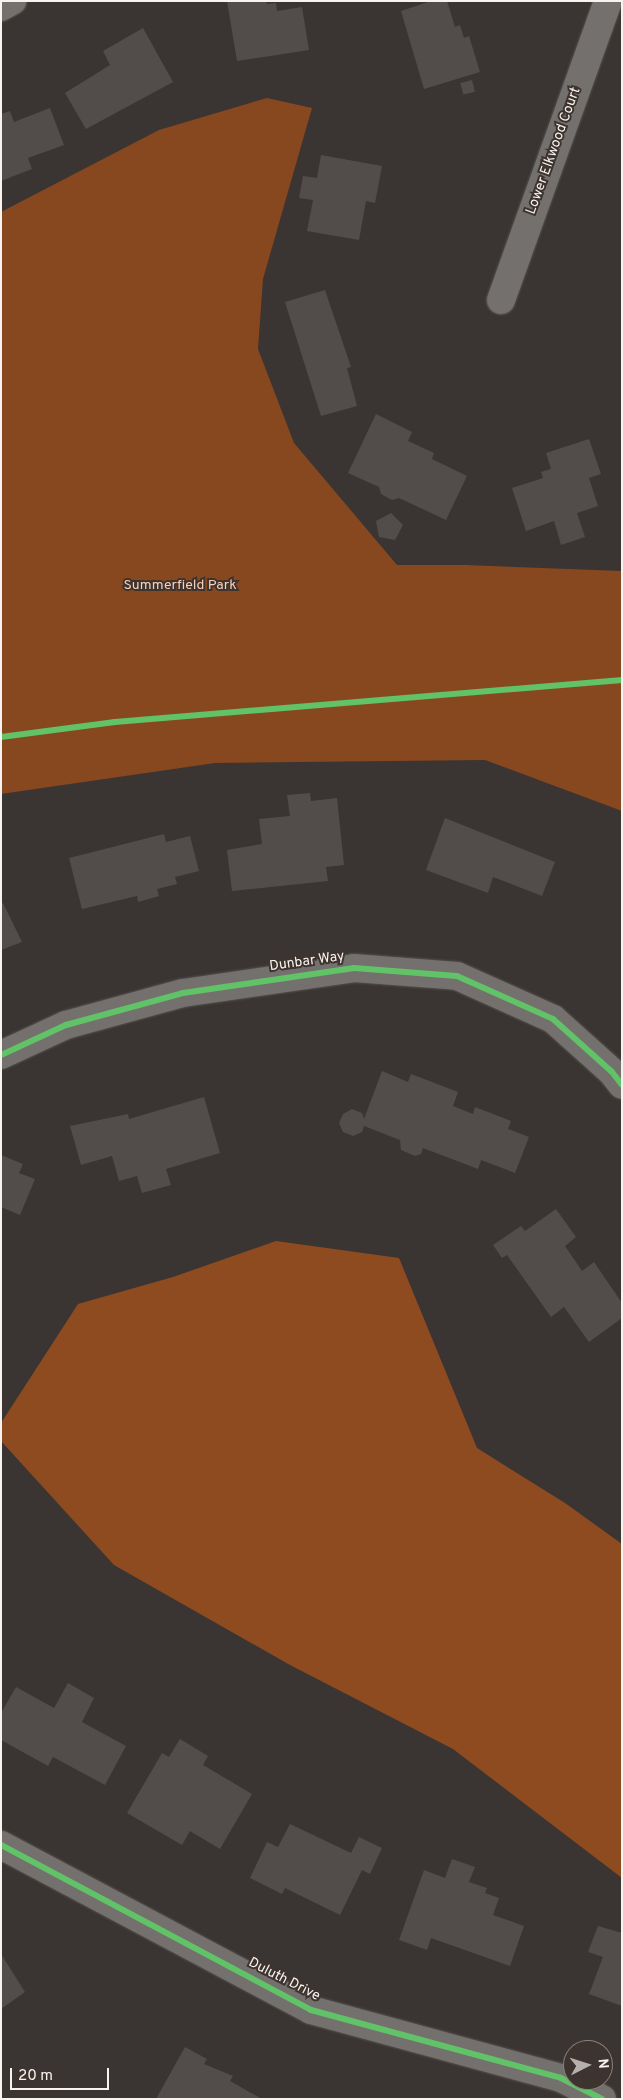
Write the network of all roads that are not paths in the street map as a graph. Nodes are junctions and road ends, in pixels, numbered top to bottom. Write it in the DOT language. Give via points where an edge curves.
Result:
graph roads {
  1 [pos="12,1"];
  2 [pos="608,1"];
  3 [pos="1,7"];
  4 [pos="501,300"];
  5 [pos="1,1055"];
  6 [pos="622,1085"];
  7 [pos="1,1846"];
  8 [pos="602,2099"];
  1 -- 3 [label="street"];
  2 -- 4 [label="street, Lower Elkwood Court"];
  5 -- 6 [label="street, Dunbar Way" via="66,1026 183,993 354,968 457,976 553,1019"];
  7 -- 8 [label="street, Duluth Drive" via="311,2010 561,2078"];
}
